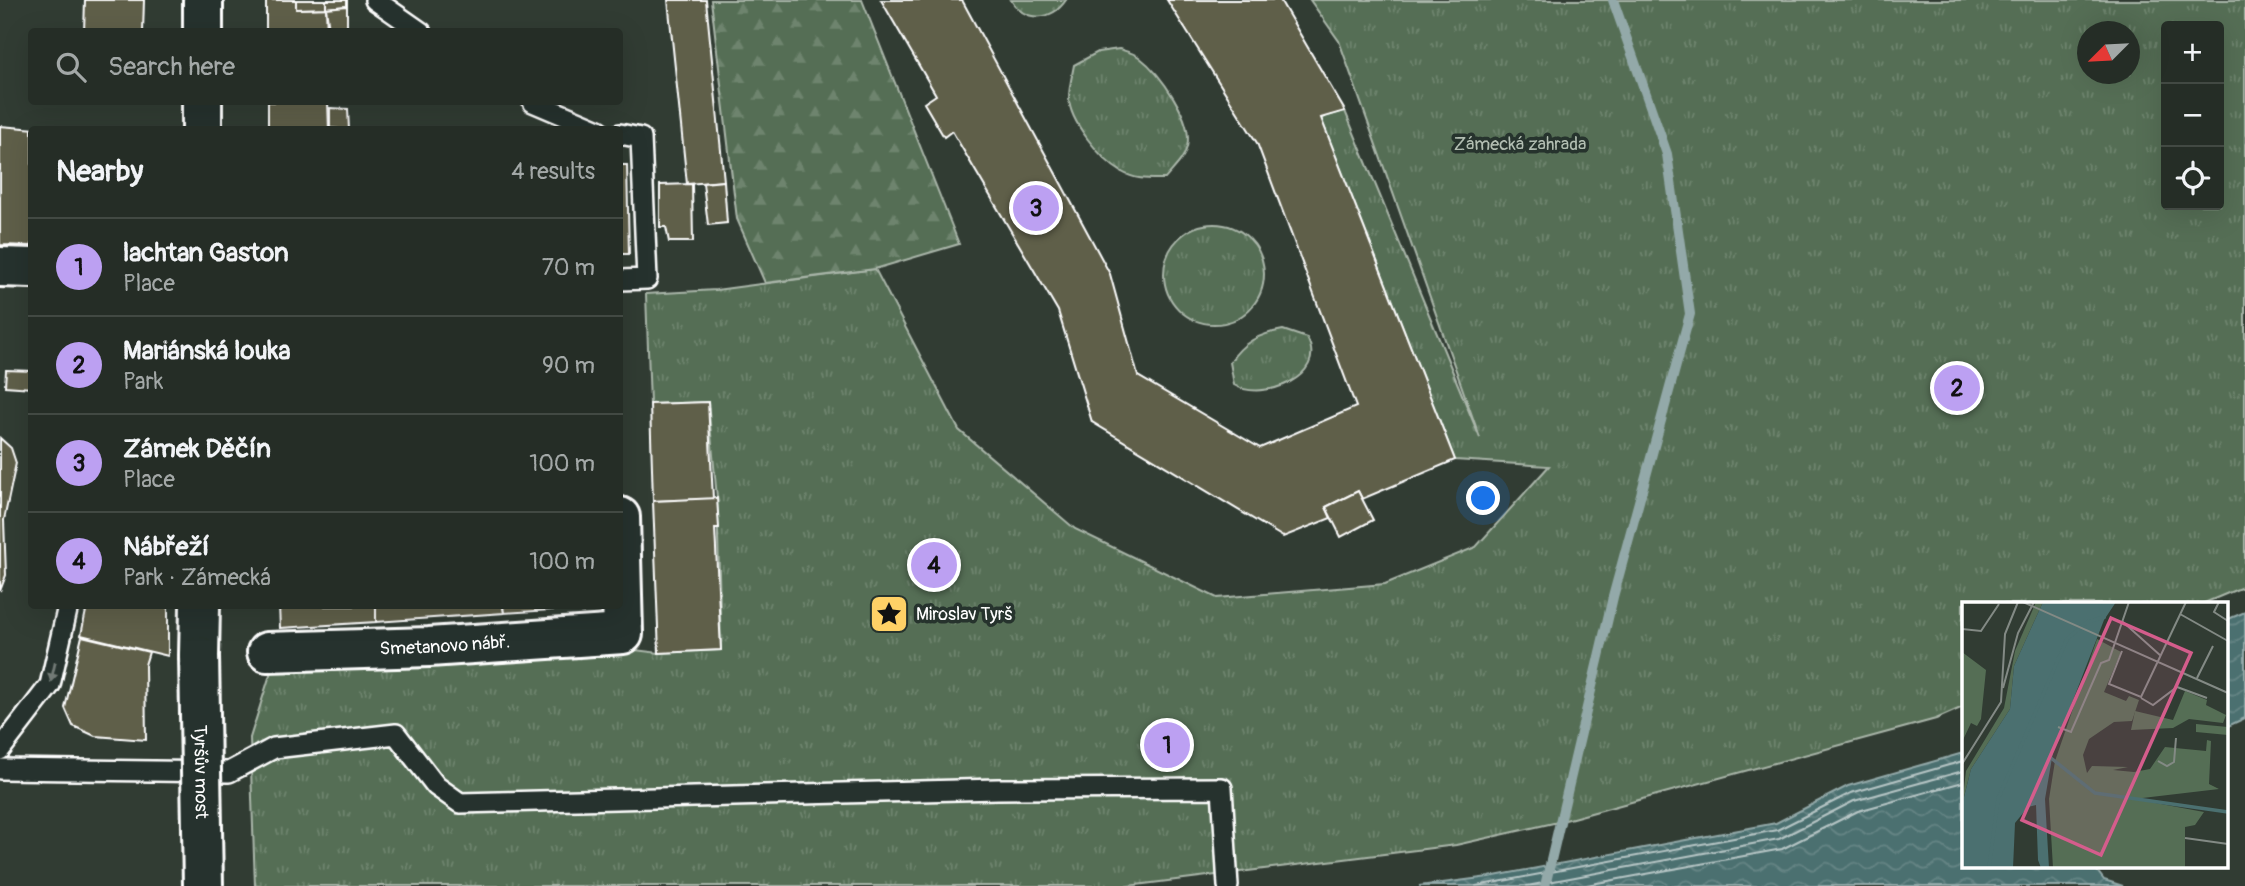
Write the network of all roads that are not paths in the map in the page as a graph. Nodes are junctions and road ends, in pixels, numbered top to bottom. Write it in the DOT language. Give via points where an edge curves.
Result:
graph roads {
  1 [pos="203,0"];
  2 [pos="374,0"];
  3 [pos="203,28"];
  4 [pos="415,28"];
  5 [pos="202,105"];
  6 [pos="540,105"];
  7 [pos="202,126"];
  8 [pos="590,126"];
  9 [pos="623,135"];
  10 [pos="0,267"];
  11 [pos="28,268"];
  12 [pos="623,280"];
  13 [pos="67,609"];
  14 [pos="200,609"];
  15 [pos="622,609"];
  16 [pos="267,652"];
  17 [pos="0,750"];
  18 [pos="0,769"];
  19 [pos="203,886"];
  20 [pos="1228,886"];
  1 -- 3 [label="street"];
  2 -- 4 [label="lane"];
  5 -- 7 [label="street"];
  6 -- 8 [label="lane"];
  9 -- 12 [label="lane" via="641,138 647,279"];
  10 -- 11 [label="street"];
  13 -- 17 [label="lane, one-way" via="50,685"];
  14 -- 19 [label="street, Tyršův most, bridge"];
  15 -- 16 [label="street, Smetanovo nábř." via="623,634"];
  18 -- 20 [label="lane" via="229,772 274,748 396,734 436,786 460,803 1222,788"];
}
